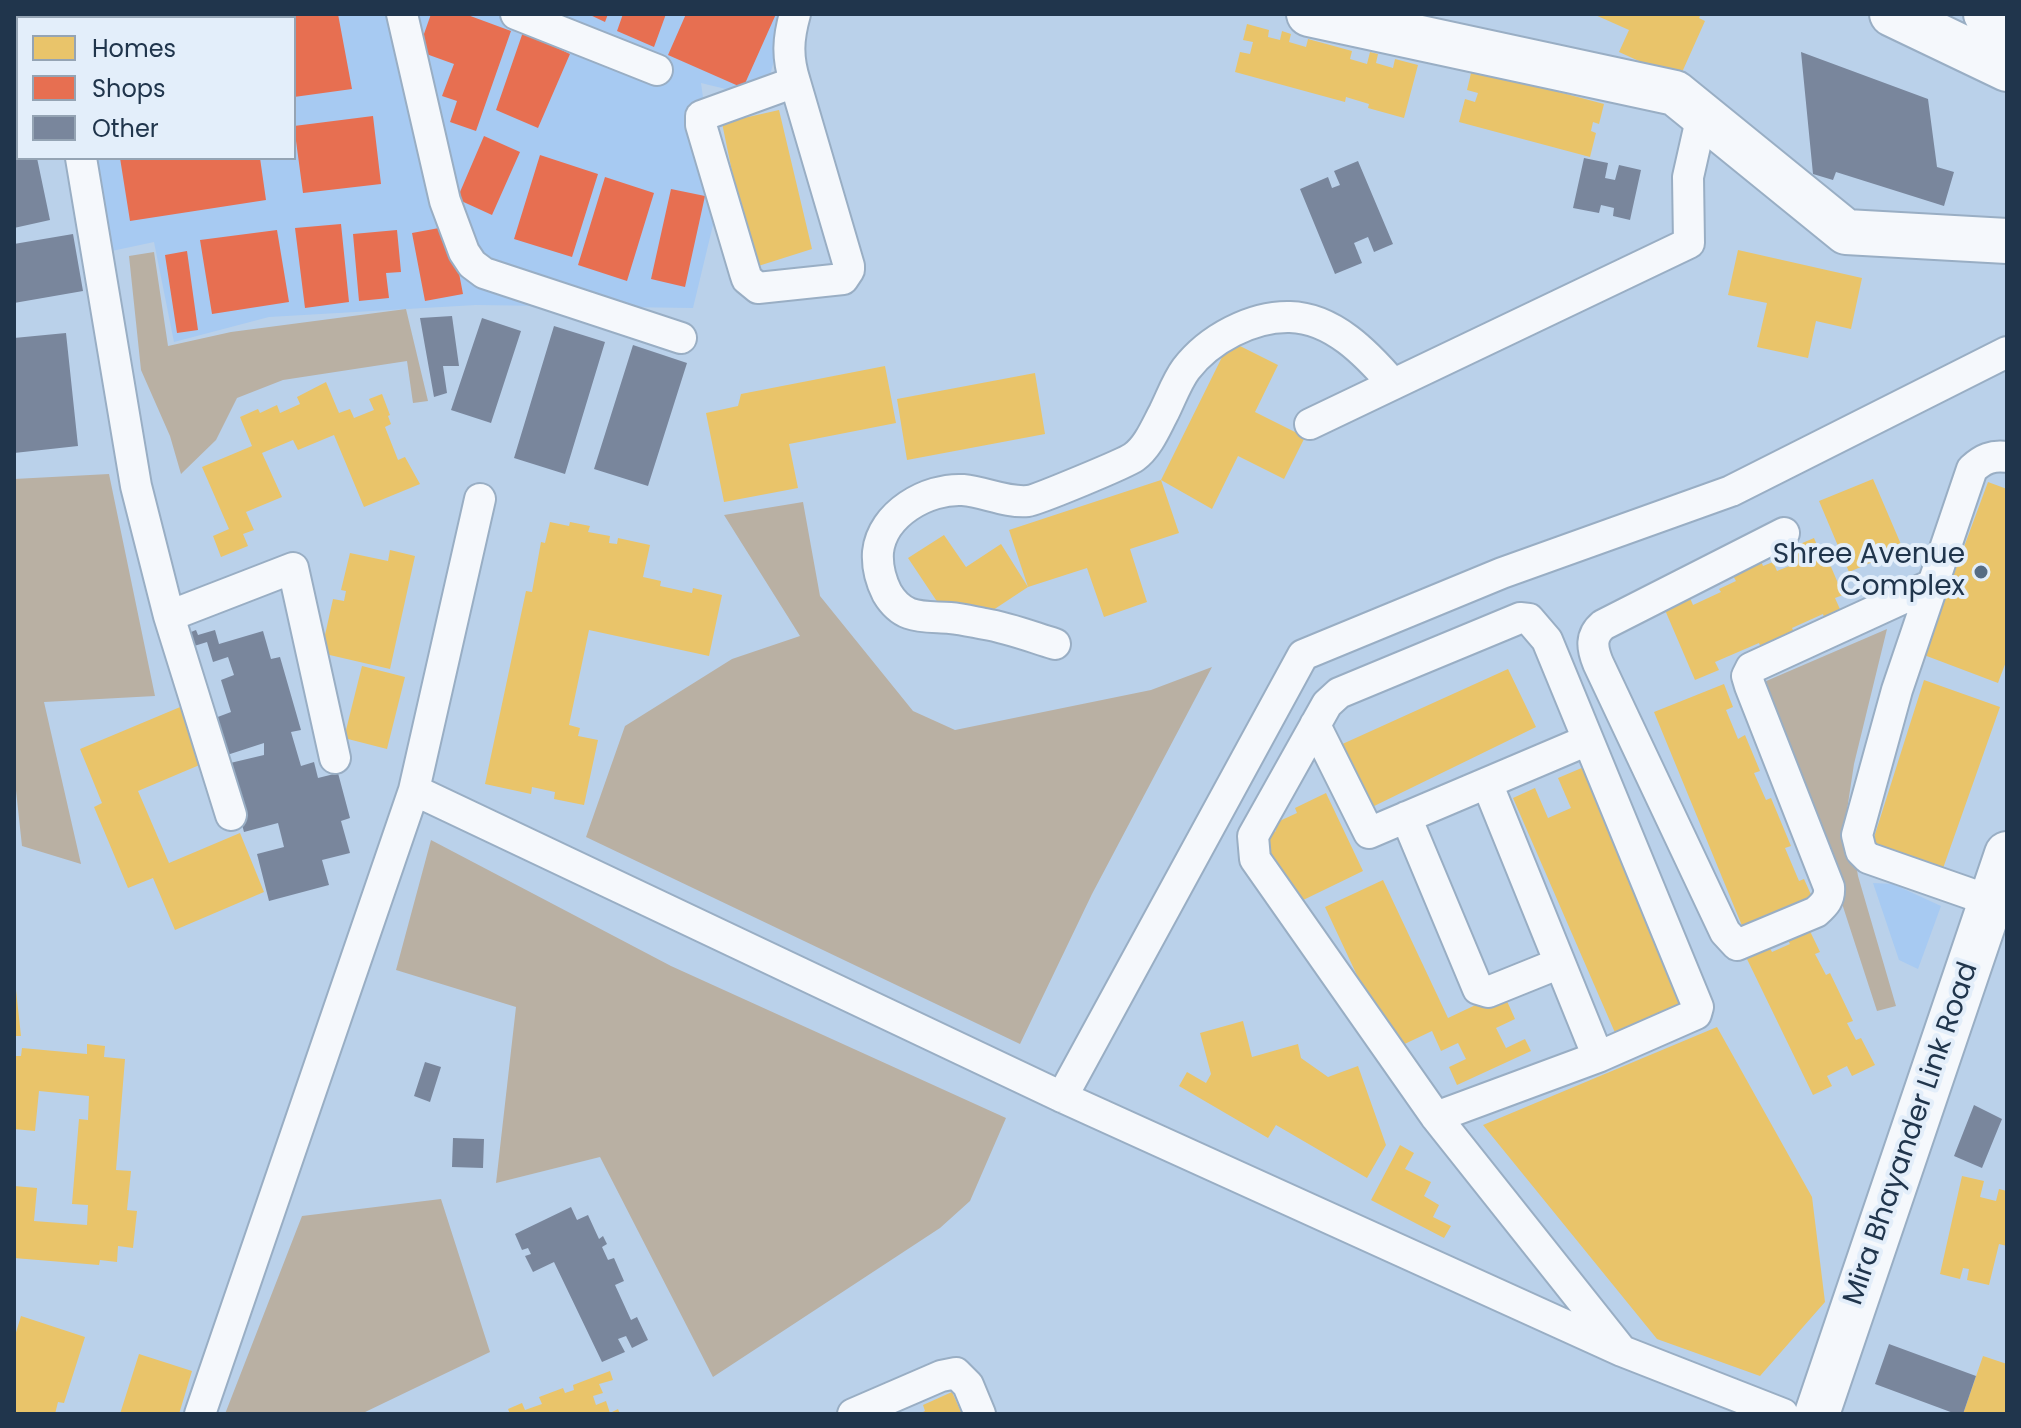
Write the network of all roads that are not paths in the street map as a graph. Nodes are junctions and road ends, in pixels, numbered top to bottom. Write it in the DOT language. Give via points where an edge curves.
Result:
graph roads {
  1 [pos="402,14"];
  2 [pos="516,14"];
  3 [pos="795,14"];
  4 [pos="1309,14"];
  5 [pos="1986,14"];
  6 [pos="1906,17"];
  7 [pos="2007,24"];
  8 [pos="2007,69"];
  9 [pos="657,70"];
  10 [pos="795,82"];
  11 [pos="1702,115"];
  12 [pos="81,160"];
  13 [pos="2007,241"];
  14 [pos="681,338"];
  15 [pos="2007,352"];
  16 [pos="1393,384"];
  17 [pos="1310,424"];
  18 [pos="2007,457"];
  19 [pos="480,499"];
  20 [pos="1784,533"];
  21 [pos="1934,584"];
  22 [pos="169,616"];
  23 [pos="1055,644"];
  24 [pos="1315,725"];
  25 [pos="1588,740"];
  26 [pos="335,758"];
  27 [pos="1487,783"];
  28 [pos="414,790"];
  29 [pos="231,815"];
  30 [pos="1406,817"];
  31 [pos="2007,854"];
  32 [pos="1991,901"];
  33 [pos="1560,963"];
  34 [pos="1598,1057"];
  35 [pos="1062,1097"];
  36 [pos="1436,1117"];
  37 [pos="1622,1351"];
  38 [pos="200,1414"];
  39 [pos="853,1414"];
  40 [pos="980,1414"];
  41 [pos="1783,1414"];
  42 [pos="1817,1414"];
  1 -- 14 [label="street" via="445,201 472,264 484,273"];
  2 -- 9 [label="street"];
  3 -- 10 [label="street" via="788,61"];
  4 -- 11 [label="street" via="1675,93"];
  5 -- 7 [label="street"];
  6 -- 8 [label="street"];
  10 -- 10 [label="street" via="849,270 843,279 758,288 745,273 701,116"];
  11 -- 13 [label="street" via="1846,232"];
  11 -- 16 [label="street" via="1688,177 1689,243"];
  12 -- 22 [label="street" via="136,486"];
  15 -- 35 [label="street" via="1731,491 1502,573 1303,655"];
  16 -- 17 [label="street"];
  16 -- 23 [label="street" via="1326,324 1291,316 1252,322 1214,342 1185,370 1150,439 1135,457 1031,501 960,490 925,496 895,517 879,544 878,560 895,606 911,615 992,625"];
  18 -- 21 [label="street" via="1983,459 1972,469"];
  19 -- 28 [label="street"];
  20 -- 21 [label="street" via="1603,625 1593,640 1593,650 1725,932 1737,945 1816,912 1829,896 1750,686 1751,668"];
  21 -- 32 [label="street" via="1897,690 1858,843 1868,858"];
  22 -- 26 [label="street" via="293,568"];
  22 -- 29 [label="street"];
  24 -- 25 [label="street" via="1339,693 1520,618 1529,619 1547,640"];
  24 -- 30 [label="street" via="1369,833"];
  24 -- 36 [label="street" via="1253,836 1255,859"];
  25 -- 27 [label="street"];
  25 -- 34 [label="street" via="1698,1007 1696,1014"];
  27 -- 30 [label="street"];
  27 -- 33 [label="street"];
  28 -- 35 [label="street"];
  28 -- 38 [label="street"];
  30 -- 33 [label="street" via="1478,989 1488,992"];
  31 -- 32 [label="street, Mira Bhayander Link Road"];
  32 -- 42 [label="street, Mira Bhayander Link Road"];
  33 -- 34 [label="street"];
  34 -- 36 [label="street"];
  35 -- 37 [label="street"];
  36 -- 37 [label="street"];
  37 -- 41 [label="street"];
  39 -- 40 [label="street" via="956,1373 968,1385"];
}
